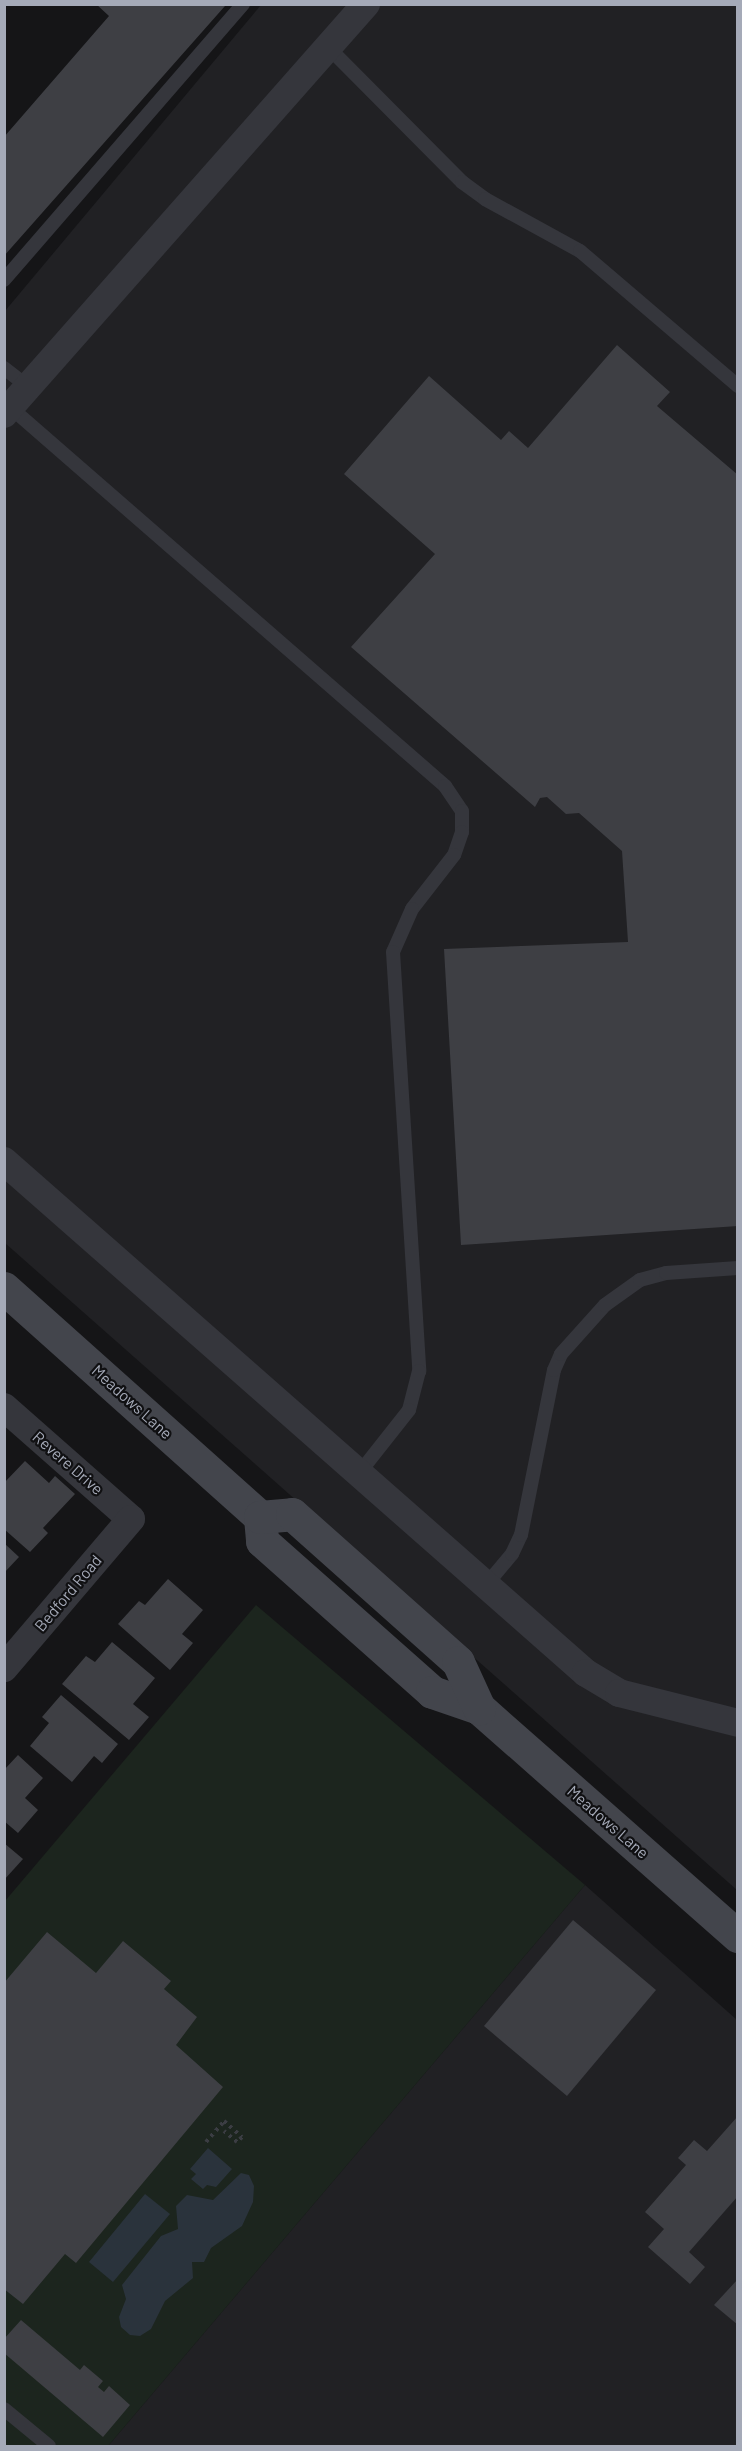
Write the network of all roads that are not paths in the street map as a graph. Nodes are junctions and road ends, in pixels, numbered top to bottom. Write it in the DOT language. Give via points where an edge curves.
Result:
graph roads {
  1 [pos="243,4"];
  2 [pos="366,4"];
  3 [pos="327,46"];
  4 [pos="4,280"];
  5 [pos="4,368"];
  6 [pos="738,386"];
  7 [pos="14,403"];
  8 [pos="4,1161"];
  9 [pos="738,1268"];
  10 [pos="4,1288"];
  11 [pos="4,1407"];
  12 [pos="360,1472"];
  13 [pos="132,1519"];
  14 [pos="486,1585"];
  15 [pos="4,1668"];
  16 [pos="738,1723"];
  17 [pos="738,1936"];
  18 [pos="4,2409"];
  19 [pos="49,2446"];
  1 -- 4 [label="lane"];
  2 -- 3 [label="street"];
  3 -- 6 [label="lane" via="462,182 580,251"];
  3 -- 7 [label="street"];
  5 -- 7 [label="lane"];
  7 -- 12 [label="lane" via="445,786 462,811 462,832 454,855 412,909 393,952 419,1371 406,1416"];
  8 -- 12 [label="street"];
  9 -- 14 [label="lane" via="666,1272 640,1280 605,1305 561,1354 554,1370 521,1535 512,1554"];
  10 -- 17 [label="street, Meadows Lane" via="261,1517 261,1541 432,1692 479,1708"];
  11 -- 13 [label="street, Revere Drive"];
  12 -- 14 [label="street"];
  13 -- 15 [label="street, Bedford Road"];
  14 -- 16 [label="street" via="603,1684 649,1702"];
  18 -- 19 [label="lane"];
}
